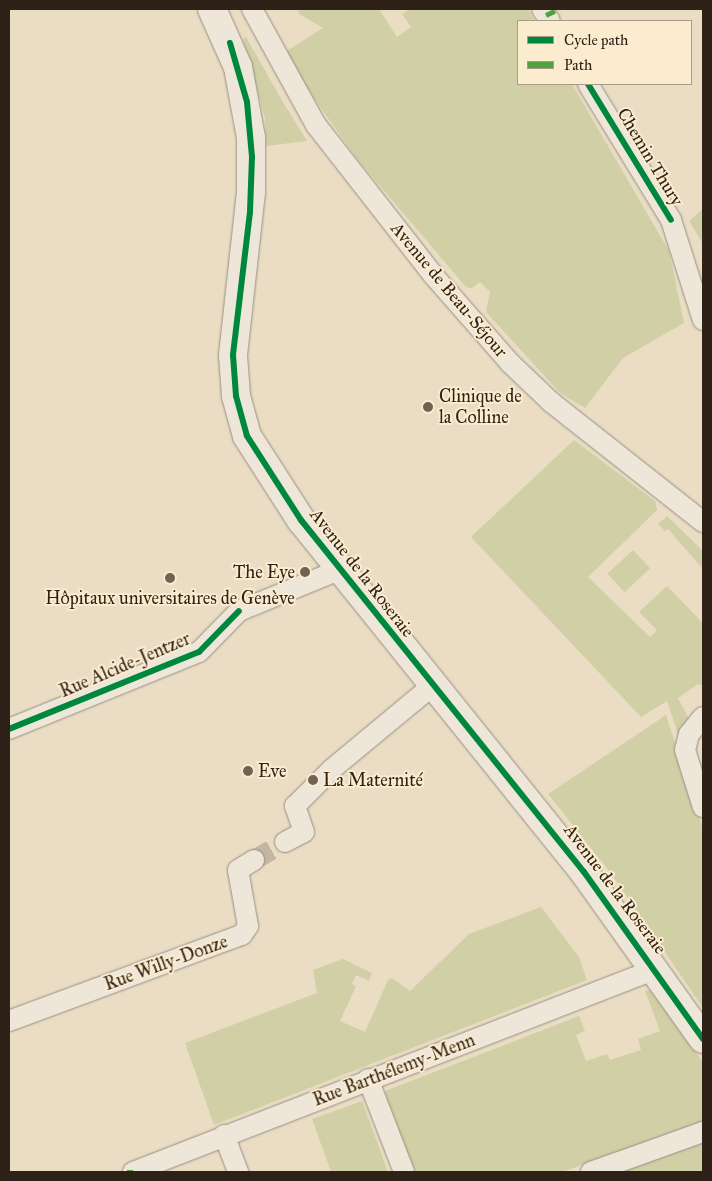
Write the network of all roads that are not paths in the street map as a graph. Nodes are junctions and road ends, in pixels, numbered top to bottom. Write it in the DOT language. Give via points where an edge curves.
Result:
graph roads {
  1 [pos="212,9"];
  2 [pos="226,9"];
  3 [pos="252,9"];
  4 [pos="542,9"];
  5 [pos="549,20"];
  6 [pos="230,43"];
  7 [pos="589,85"];
  8 [pos="703,320"];
  9 [pos="703,522"];
  10 [pos="339,570"];
  11 [pos="433,686"];
  12 [pos="703,717"];
  13 [pos="9,728"];
  14 [pos="703,807"];
  15 [pos="285,842"];
  16 [pos="246,865"];
  17 [pos="656,969"];
  18 [pos="9,1021"];
  19 [pos="703,1039"];
  20 [pos="368,1079"];
  21 [pos="703,1132"];
  22 [pos="224,1135"];
  23 [pos="133,1171"];
  24 [pos="238,1172"];
  25 [pos="404,1172"];
  26 [pos="591,1172"];
  1 -- 6 [label="main road, Avenue de la Roseraie"];
  2 -- 6 [label="main road, Avenue de la Roseraie"];
  3 -- 9 [label="street, Avenue de Beau-Séjour" via="316,125 433,275 510,363 551,402"];
  4 -- 5 [label="street"];
  6 -- 10 [label="main road, Avenue de la Roseraie" via="247,102 252,157 250,212 233,355 236,396 247,436 264,468"];
  7 -- 8 [label="street, Chemin Thury" via="671,220"];
  10 -- 11 [label="main road, Avenue de la Roseraie"];
  10 -- 13 [label="street, Rue Alcide-Jentzer" via="239,611 200,652"];
  11 -- 15 [label="street" via="332,769 295,806 304,832"];
  11 -- 17 [label="main road, Avenue de la Roseraie" via="584,872"];
  12 -- 14 [label="street" via="689,734 685,750"];
  16 -- 18 [label="street, Rue Willy-Donze" via="248,926 242,935"];
  17 -- 19 [label="main road, Avenue de la Roseraie"];
  17 -- 20 [label="street, Rue Barthélemy-Menn"];
  20 -- 22 [label="street, Rue Barthélemy-Menn"];
  20 -- 25 [label="street"];
  21 -- 26 [label="street"];
  22 -- 23 [label="street, Rue Barthélemy-Menn"];
  22 -- 24 [label="street"];
}
